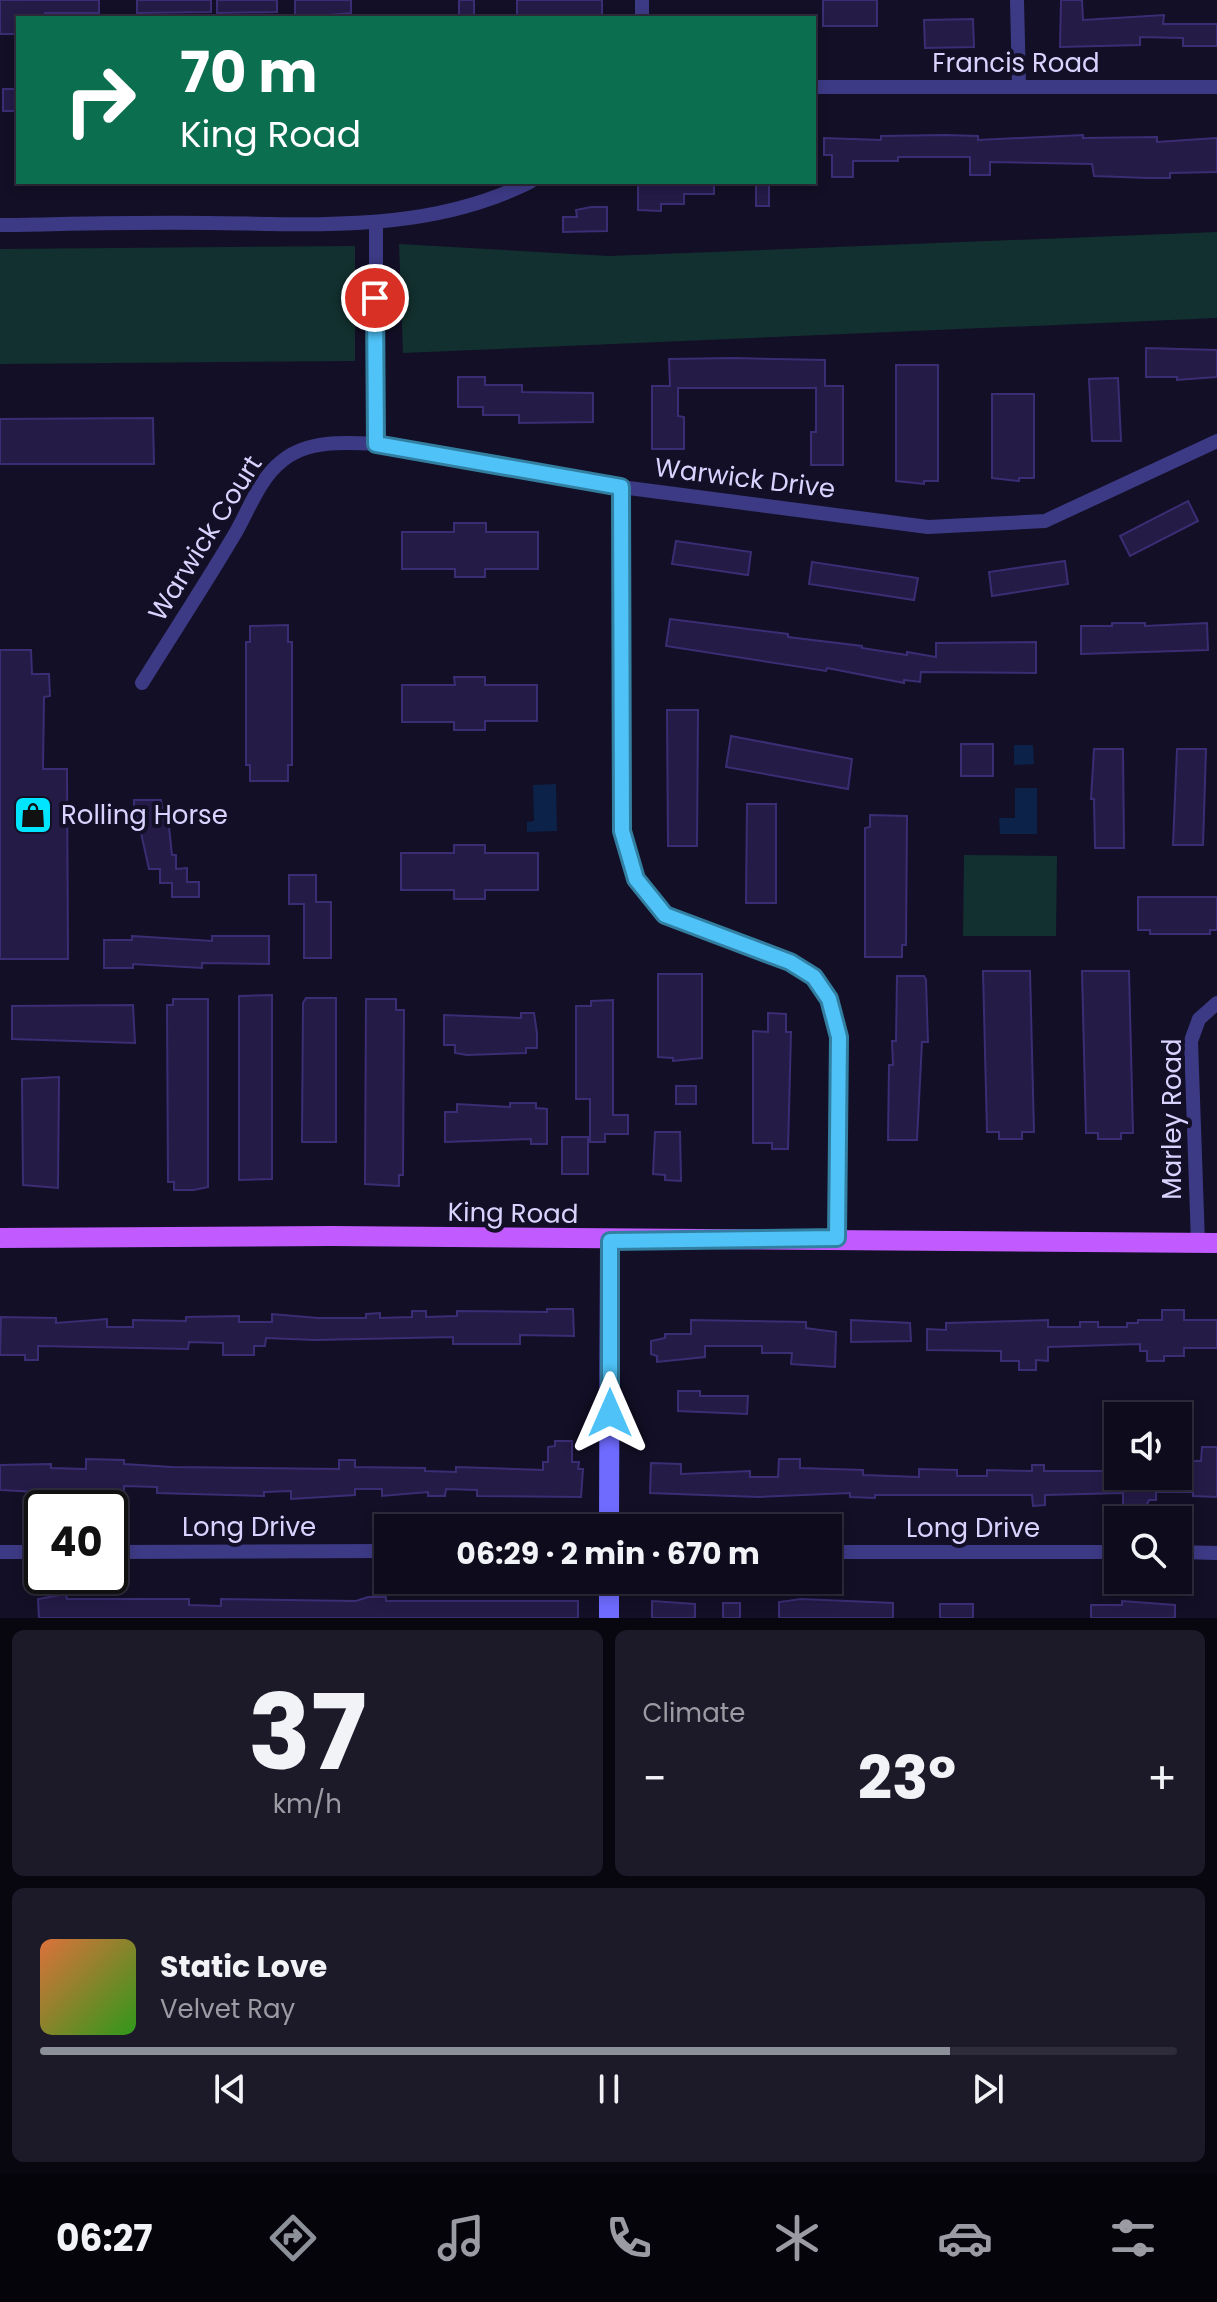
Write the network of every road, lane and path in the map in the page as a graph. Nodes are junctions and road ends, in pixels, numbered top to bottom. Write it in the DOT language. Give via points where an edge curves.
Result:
graph roads {
  1 [pos="1017,0"];
  2 [pos="1019,86"];
  3 [pos="816,87"];
  4 [pos="1217,87"];
  5 [pos="526,184"];
  6 [pos="376,224"];
  7 [pos="0,225"];
  8 [pos="1217,441"];
  9 [pos="376,444"];
  10 [pos="621,487"];
  11 [pos="142,683"];
  12 [pos="1217,1003"];
  13 [pos="0,1238"];
  14 [pos="837,1238"];
  15 [pos="610,1241"];
  16 [pos="1208,1243"];
  17 [pos="609,1514"];
  18 [pos="374,1551"];
  19 [pos="0,1552"];
  20 [pos="24,1552"];
  21 [pos="128,1552"];
  22 [pos="842,1552"];
  23 [pos="1104,1552"];
  24 [pos="1192,1552"];
  25 [pos="1217,1553"];
  26 [pos="609,1594"];
  27 [pos="609,1618"];
  1 -- 2 [label="street"];
  2 -- 3 [label="street, Francis Road"];
  2 -- 4 [label="street, Francis Road"];
  5 -- 6 [label="street" via="443,214"];
  6 -- 7 [label="street"];
  6 -- 9 [label="street"];
  8 -- 10 [label="street, Warwick Drive" via="1045,521 928,527"];
  9 -- 10 [label="street, Warwick Drive"];
  9 -- 11 [label="street, Warwick Court" via="314,446 283,459 263,481"];
  10 -- 14 [label="street" via="622,831 636,879 665,915 790,962 814,977 829,999 839,1037"];
  12 -- 16 [label="street, Marley Road" via="1199,1019 1191,1041"];
  13 -- 15 [label="main road, King Road"];
  14 -- 15 [label="main road, King Road"];
  14 -- 16 [label="main road, King Road"];
  15 -- 17 [label="street"];
  18 -- 21 [label="street, Long Drive"];
  19 -- 20 [label="street"];
  22 -- 23 [label="street, Long Drive"];
  24 -- 25 [label="street"];
  26 -- 27 [label="street"];
}
